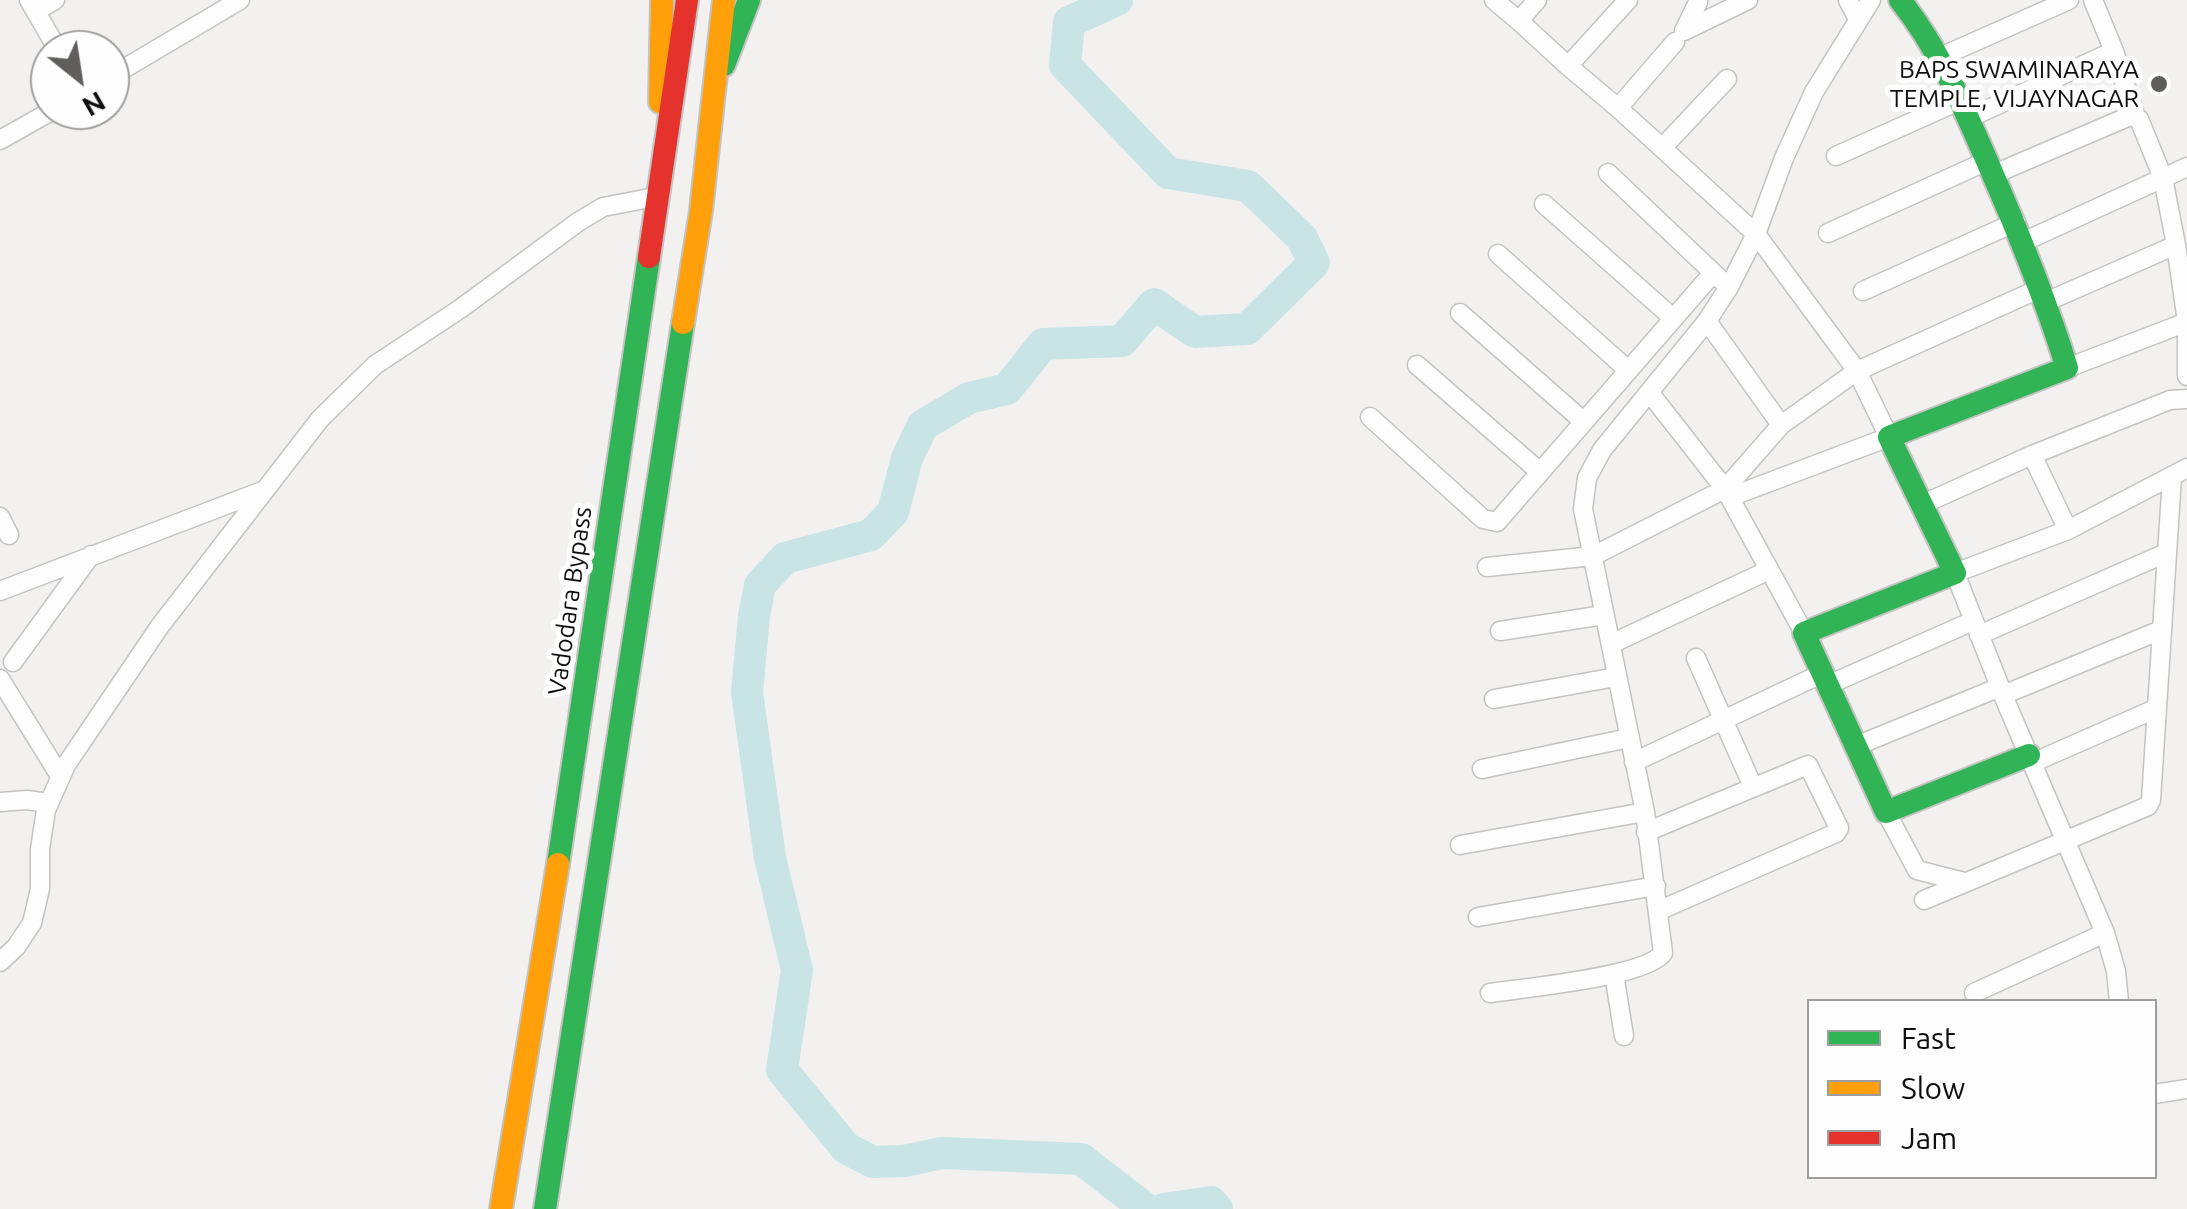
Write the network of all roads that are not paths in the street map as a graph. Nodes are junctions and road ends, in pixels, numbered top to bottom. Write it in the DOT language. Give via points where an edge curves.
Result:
graph roads {
  1 [pos="55,0"];
  2 [pos="240,0"];
  3 [pos="662,0"];
  4 [pos="686,0"];
  5 [pos="724,0"];
  6 [pos="750,0"];
  7 [pos="1494,0"];
  8 [pos="1538,0"];
  9 [pos="1628,0"];
  10 [pos="1748,0"];
  11 [pos="1848,0"];
  12 [pos="1870,0"];
  13 [pos="1900,0"];
  14 [pos="2070,0"];
  15 [pos="2093,0"];
  16 [pos="1698,2"];
  17 [pos="32,6"];
  18 [pos="1858,19"];
  19 [pos="1518,21"];
  20 [pos="46,30"];
  21 [pos="1675,42"];
  22 [pos="2114,51"];
  23 [pos="1938,58"];
  24 [pos="130,64"];
  25 [pos="1568,66"];
  26 [pos="1727,79"];
  27 [pos="714,92"];
  28 [pos="1618,108"];
  29 [pos="1965,109"];
  30 [pos="2136,117"];
  31 [pos="30,123"];
  32 [pos="0,140"];
  33 [pos="1662,148"];
  34 [pos="1836,156"];
  35 [pos="2187,167"];
  36 [pos="1990,168"];
  37 [pos="1608,173"];
  38 [pos="2163,178"];
  39 [pos="657,190"];
  40 [pos="1544,204"];
  41 [pos="2019,232"];
  42 [pos="1828,233"];
  43 [pos="1756,234"];
  44 [pos="2176,245"];
  45 [pos="1498,254"];
  46 [pos="1713,272"];
  47 [pos="1729,287"];
  48 [pos="1862,291"];
  49 [pos="2045,295"];
  50 [pos="1460,313"];
  51 [pos="1673,318"];
  52 [pos="1707,321"];
  53 [pos="2187,322"];
  54 [pos="1417,366"];
  55 [pos="2068,368"];
  56 [pos="1628,370"];
  57 [pos="1857,370"];
  58 [pos="2187,376"];
  59 [pos="1649,392"];
  60 [pos="2187,399"];
  61 [pos="1370,417"];
  62 [pos="1583,421"];
  63 [pos="1781,425"];
  64 [pos="1890,436"];
  65 [pos="2032,455"];
  66 [pos="1540,472"];
  67 [pos="2179,472"];
  68 [pos="266,490"];
  69 [pos="1728,493"];
  70 [pos="1921,505"];
  71 [pos="0,517"];
  72 [pos="2068,530"];
  73 [pos="9,534"];
  74 [pos="2166,554"];
  75 [pos="91,555"];
  76 [pos="1593,556"];
  77 [pos="1487,567"];
  78 [pos="1767,571"];
  79 [pos="1955,573"];
  80 [pos="0,590"];
  81 [pos="1604,615"];
  82 [pos="1976,628"];
  83 [pos="2161,630"];
  84 [pos="1500,632"];
  85 [pos="1804,633"];
  86 [pos="1611,644"];
  87 [pos="1696,658"];
  88 [pos="13,662"];
  89 [pos="1616,677"];
  90 [pos="0,679"];
  91 [pos="1824,679"];
  92 [pos="2001,691"];
  93 [pos="1494,699"];
  94 [pos="2155,709"];
  95 [pos="1724,721"];
  96 [pos="1629,738"];
  97 [pos="1856,746"];
  98 [pos="2030,759"];
  99 [pos="1634,762"];
  100 [pos="1482,769"];
  101 [pos="60,776"];
  102 [pos="1753,787"];
  103 [pos="0,802"];
  104 [pos="48,804"];
  105 [pos="1645,812"];
  106 [pos="1886,812"];
  107 [pos="1646,832"];
  108 [pos="2064,838"];
  109 [pos="1460,846"];
  110 [pos="1964,882"];
  111 [pos="1656,886"];
  112 [pos="1924,900"];
  113 [pos="1658,911"];
  114 [pos="1478,917"];
  115 [pos="2106,933"];
  116 [pos="3,952"];
  117 [pos="1614,974"];
  118 [pos="1490,993"];
  119 [pos="1974,993"];
  120 [pos="2119,999"];
  121 [pos="1624,1036"];
  122 [pos="2187,1090"];
  123 [pos="2157,1094"];
  124 [pos="501,1209"];
  125 [pos="546,1209"];
  1 -- 17 [label="street"];
  2 -- 24 [label="street"];
  3 -- 39 [label="main road"];
  4 -- 39 [label="main road, Vadodara Bypass"];
  5 -- 27 [label="main road"];
  6 -- 27 [label="main road"];
  7 -- 19 [label="street"];
  8 -- 19 [label="street"];
  9 -- 25 [label="street"];
  10 -- 16 [label="street" via="1684,31"];
  11 -- 18 [label="street"];
  12 -- 18 [label="street"];
  13 -- 23 [label="main road" via="1924,27"];
  14 -- 23 [label="street"];
  15 -- 22 [label="street"];
  17 -- 20 [label="street"];
  18 -- 43 [label="street" via="1814,92"];
  19 -- 25 [label="street"];
  21 -- 28 [label="street"];
  22 -- 29 [label="street"];
  22 -- 30 [label="street"];
  23 -- 29 [label="main road"];
  25 -- 28 [label="street"];
  26 -- 33 [label="street"];
  27 -- 125 [label="main road"];
  28 -- 33 [label="street"];
  29 -- 34 [label="street"];
  29 -- 36 [label="main road"];
  30 -- 36 [label="street"];
  30 -- 38 [label="street"];
  31 -- 32 [label="street"];
  33 -- 43 [label="street"];
  35 -- 38 [label="street"];
  36 -- 41 [label="main road"];
  36 -- 42 [label="street"];
  37 -- 46 [label="street"];
  38 -- 41 [label="street"];
  38 -- 44 [label="street"];
  39 -- 68 [label="street" via="578,222 374,365"];
  39 -- 124 [label="main road, Vadodara Bypass"];
  40 -- 51 [label="street"];
  41 -- 48 [label="street"];
  41 -- 49 [label="main road"];
  43 -- 47 [label="street"];
  43 -- 57 [label="street"];
  44 -- 49 [label="street"];
  44 -- 53 [label="street"];
  45 -- 56 [label="street"];
  46 -- 47 [label="street"];
  46 -- 51 [label="street"];
  47 -- 52 [label="street"];
  49 -- 55 [label="main road"];
  49 -- 57 [label="street"];
  50 -- 62 [label="street"];
  51 -- 56 [label="street"];
  52 -- 59 [label="street"];
  52 -- 63 [label="street"];
  53 -- 55 [label="street"];
  53 -- 58 [label="street"];
  54 -- 66 [label="street"];
  55 -- 64 [label="main road"];
  56 -- 62 [label="street"];
  57 -- 63 [label="street"];
  57 -- 64 [label="street"];
  59 -- 69 [label="street"];
  59 -- 76 [label="street" via="1588,478 1583,509"];
  60 -- 65 [label="street"];
  61 -- 66 [label="street" via="1491,523"];
  62 -- 66 [label="street"];
  63 -- 69 [label="street"];
  64 -- 69 [label="street"];
  64 -- 70 [label="main road"];
  65 -- 70 [label="street"];
  65 -- 72 [label="street"];
  67 -- 72 [label="street"];
  67 -- 74 [label="street"];
  68 -- 75 [label="street"];
  68 -- 101 [label="street" via="160,626"];
  69 -- 76 [label="street"];
  69 -- 78 [label="street"];
  70 -- 79 [label="main road"];
  71 -- 73 [label="street"];
  72 -- 79 [label="street"];
  74 -- 82 [label="street"];
  74 -- 83 [label="street"];
  75 -- 80 [label="street"];
  75 -- 88 [label="street"];
  76 -- 77 [label="street"];
  76 -- 81 [label="street"];
  78 -- 85 [label="street"];
  78 -- 86 [label="street"];
  79 -- 82 [label="street"];
  79 -- 85 [label="main road"];
  81 -- 84 [label="street"];
  81 -- 86 [label="street"];
  82 -- 91 [label="street"];
  82 -- 92 [label="street"];
  83 -- 92 [label="street"];
  83 -- 94 [label="street"];
  85 -- 91 [label="main road"];
  86 -- 89 [label="street"];
  87 -- 95 [label="street"];
  89 -- 93 [label="street"];
  89 -- 96 [label="street"];
  90 -- 101 [label="street"];
  91 -- 95 [label="street"];
  91 -- 97 [label="main road"];
  92 -- 97 [label="street"];
  92 -- 98 [label="street"];
  94 -- 98 [label="street"];
  94 -- 108 [label="street" via="2148,806"];
  95 -- 99 [label="street"];
  95 -- 102 [label="street"];
  96 -- 99 [label="street"];
  96 -- 100 [label="street"];
  97 -- 106 [label="main road"];
  98 -- 106 [label="main road"];
  98 -- 108 [label="street"];
  99 -- 105 [label="street"];
  101 -- 104 [label="street"];
  102 -- 107 [label="street"];
  102 -- 113 [label="street" via="1810,766 1838,830"];
  103 -- 104 [label="street"];
  104 -- 116 [label="street" via="37,908 25,935"];
  105 -- 107 [label="street"];
  105 -- 109 [label="street"];
  106 -- 110 [label="street" via="1917,870"];
  107 -- 111 [label="street"];
  108 -- 110 [label="street"];
  108 -- 115 [label="street"];
  110 -- 112 [label="street"];
  111 -- 113 [label="street"];
  111 -- 114 [label="street"];
  113 -- 117 [label="street" via="1660,958"];
  115 -- 119 [label="street"];
  115 -- 120 [label="street"];
  117 -- 118 [label="street"];
  117 -- 121 [label="street"];
  122 -- 123 [label="street"];
}
